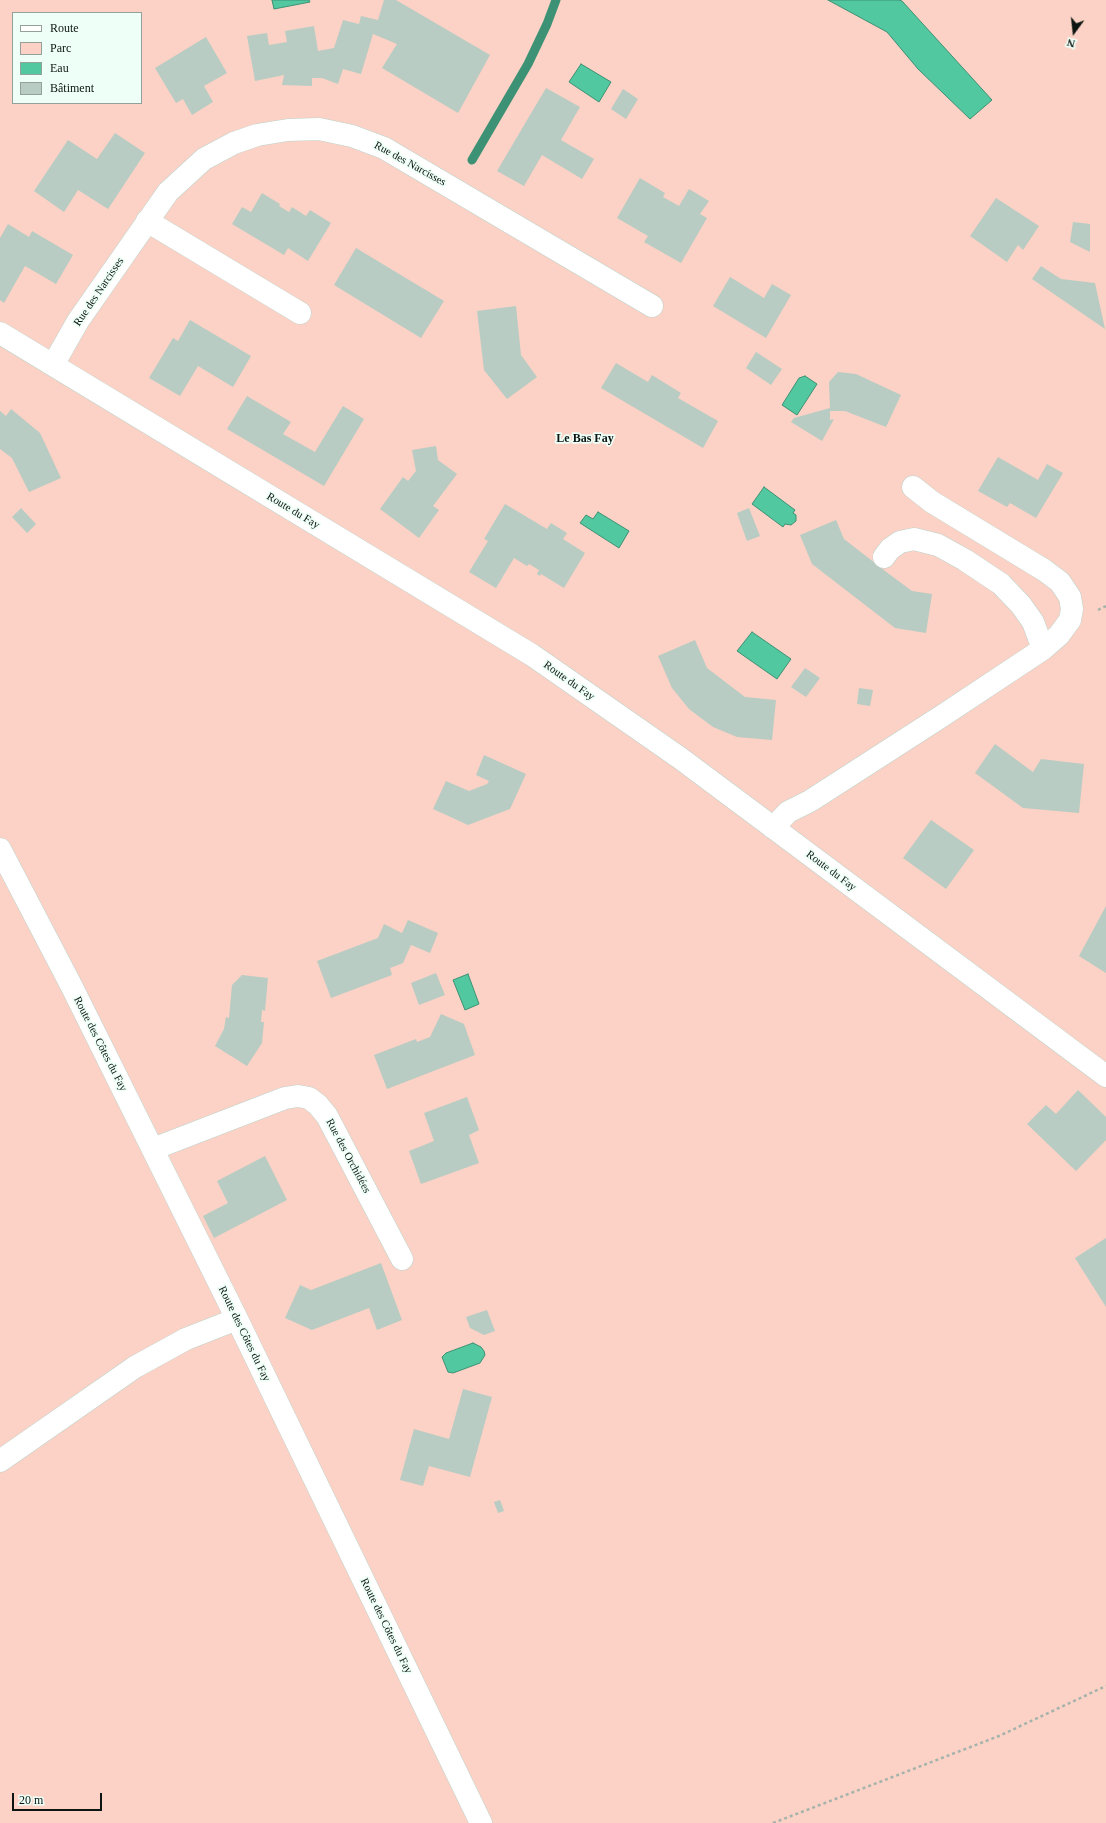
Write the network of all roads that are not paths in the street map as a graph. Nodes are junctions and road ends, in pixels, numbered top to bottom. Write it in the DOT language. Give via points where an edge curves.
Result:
graph roads {
  1 [pos="147,221"];
  2 [pos="652,306"];
  3 [pos="300,313"];
  4 [pos="0,333"];
  5 [pos="53,365"];
  6 [pos="913,487"];
  7 [pos="884,557"];
  8 [pos="1043,649"];
  9 [pos="773,828"];
  10 [pos="0,849"];
  11 [pos="1106,1076"];
  12 [pos="152,1149"];
  13 [pos="402,1259"];
  14 [pos="238,1319"];
  15 [pos="0,1461"];
  16 [pos="481,1823"];
  1 -- 2 [label="street, Rue des Narcisses" via="168,192 204,159 234,143 257,135 288,130 319,130 352,136 384,148"];
  1 -- 3 [label="street"];
  1 -- 5 [label="street, Rue des Narcisses" via="78,321"];
  4 -- 5 [label="street, Route du Fay"];
  5 -- 9 [label="street, Route du Fay" via="532,655 680,758"];
  6 -- 8 [label="street" via="932,502 1060,582 1070,597 1070,620 1059,635"];
  7 -- 8 [label="street" via="900,542 914,539 938,545 965,560 1002,584 1022,605 1033,622"];
  8 -- 9 [label="street" via="810,801 788,812"];
  9 -- 11 [label="street, Route du Fay"];
  10 -- 12 [label="street, Route des Côtes du Fay"];
  12 -- 13 [label="street, Rue des Orchidées" via="285,1098 309,1098 327,1116"];
  12 -- 14 [label="street, Route des Côtes du Fay"];
  14 -- 15 [label="street" via="186,1339 135,1367"];
  14 -- 16 [label="street, Route des Côtes du Fay"];
}
